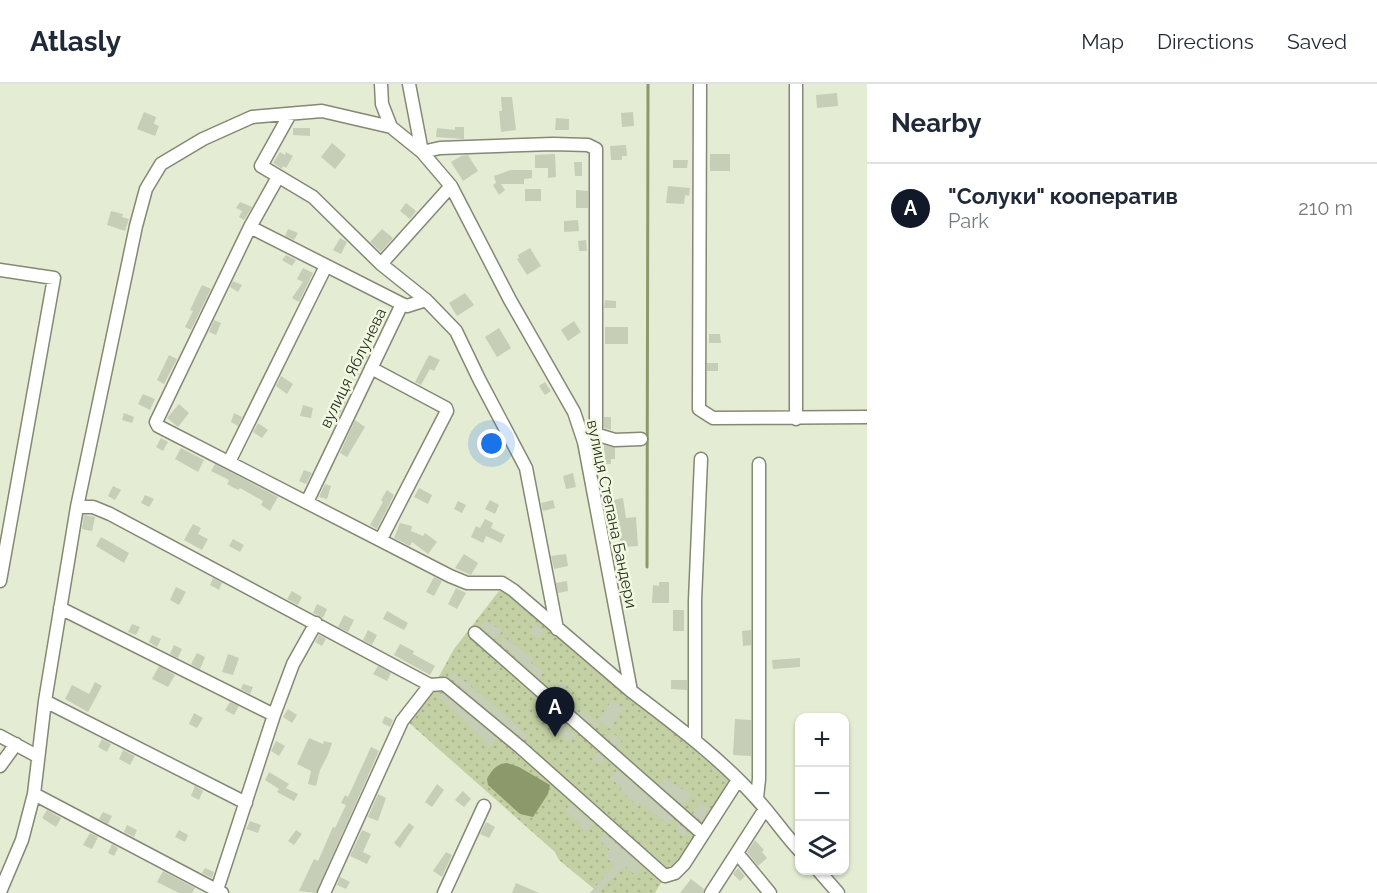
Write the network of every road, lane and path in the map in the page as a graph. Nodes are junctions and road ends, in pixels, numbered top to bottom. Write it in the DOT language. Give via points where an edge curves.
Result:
graph roads {
  1 [pos="381,84"];
  2 [pos="409,84"];
  3 [pos="700,84"];
  4 [pos="796,84"];
  5 [pos="290,114"];
  6 [pos="391,127"];
  7 [pos="422,152"];
  8 [pos="278,177"];
  9 [pos="451,186"];
  10 [pos="250,227"];
  11 [pos="381,264"];
  12 [pos="326,266"];
  13 [pos="0,270"];
  14 [pos="426,300"];
  15 [pos="402,304"];
  16 [pos="371,368"];
  17 [pos="867,417"];
  18 [pos="796,419"];
  19 [pos="595,434"];
  20 [pos="641,439"];
  21 [pos="584,442"];
  22 [pos="700,459"];
  23 [pos="229,462"];
  24 [pos="759,464"];
  25 [pos="307,502"];
  26 [pos="77,507"];
  27 [pos="381,539"];
  28 [pos="0,581"];
  29 [pos="60,608"];
  30 [pos="316,622"];
  31 [pos="557,629"];
  32 [pos="475,633"];
  33 [pos="430,685"];
  34 [pos="631,691"];
  35 [pos="45,701"];
  36 [pos="274,716"];
  37 [pos="0,736"];
  38 [pos="695,741"];
  39 [pos="16,744"];
  40 [pos="37,756"];
  41 [pos="0,766"];
  42 [pos="738,780"];
  43 [pos="34,794"];
  44 [pos="757,798"];
  45 [pos="246,803"];
  46 [pos="483,806"];
  47 [pos="765,809"];
  48 [pos="703,834"];
  49 [pos="795,845"];
  50 [pos="737,853"];
  51 [pos="822,875"];
  52 [pos="0,892"];
  53 [pos="219,892"];
  54 [pos="324,893"];
  55 [pos="444,893"];
  56 [pos="711,893"];
  57 [pos="770,893"];
  58 [pos="838,893"];
  1 -- 6 [label="street" via="382,104"];
  2 -- 7 [label="street"];
  3 -- 18 [label="street" via="699,409 712,418"];
  4 -- 18 [label="street"];
  5 -- 6 [label="street" via="322,111"];
  5 -- 8 [label="street" via="261,166"];
  5 -- 26 [label="street" via="252,117 203,139 161,164 146,189"];
  6 -- 7 [label="street, вулиця Степана Бандери"];
  7 -- 9 [label="street, вулиця Степана Бандери"];
  7 -- 19 [label="street" via="553,144 588,145 596,150"];
  8 -- 10 [label="street"];
  8 -- 11 [label="street" via="313,197"];
  9 -- 11 [label="street"];
  9 -- 21 [label="street, вулиця Степана Бандери" via="574,412"];
  10 -- 12 [label="street, вулиця Яблунева"];
  10 -- 23 [label="street" via="156,422"];
  11 -- 14 [label="street"];
  12 -- 15 [label="street, вулиця Яблунева"];
  12 -- 23 [label="street"];
  13 -- 28 [label="street" via="54,278"];
  14 -- 15 [label="street"];
  14 -- 31 [label="street" via="456,331 526,468"];
  15 -- 16 [label="street, вулиця Яблунева"];
  16 -- 25 [label="street, вулиця Яблунева"];
  16 -- 27 [label="street" via="447,411"];
  17 -- 18 [label="street"];
  19 -- 20 [label="street" via="615,440"];
  19 -- 21 [label="street"];
  21 -- 34 [label="street, вулиця Степана Бандери"];
  22 -- 38 [label="street"];
  23 -- 25 [label="street"];
  24 -- 44 [label="street"];
  25 -- 27 [label="street"];
  26 -- 29 [label="street"];
  26 -- 30 [label="street" via="100,509"];
  27 -- 31 [label="street" via="467,582 502,583"];
  29 -- 35 [label="street"];
  29 -- 36 [label="street"];
  30 -- 33 [label="street"];
  30 -- 36 [label="street" via="293,664"];
  31 -- 34 [label="street"];
  32 -- 48 [label="street"];
  33 -- 48 [label="street" via="444,684 665,876 681,868"];
  33 -- 54 [label="street" via="402,721"];
  34 -- 38 [label="street"];
  35 -- 40 [label="street"];
  35 -- 45 [label="street"];
  36 -- 45 [label="street"];
  37 -- 39 [label="street"];
  38 -- 42 [label="street"];
  39 -- 40 [label="street"];
  39 -- 41 [label="street"];
  40 -- 43 [label="street"];
  42 -- 44 [label="street"];
  42 -- 48 [label="street"];
  43 -- 52 [label="street" via="22,840"];
  43 -- 53 [label="street"];
  44 -- 47 [label="street"];
  45 -- 53 [label="street"];
  46 -- 55 [label="street"];
  47 -- 49 [label="street"];
  47 -- 50 [label="street"];
  50 -- 56 [label="street"];
  50 -- 57 [label="street"];
  51 -- 58 [label="street"];
}
